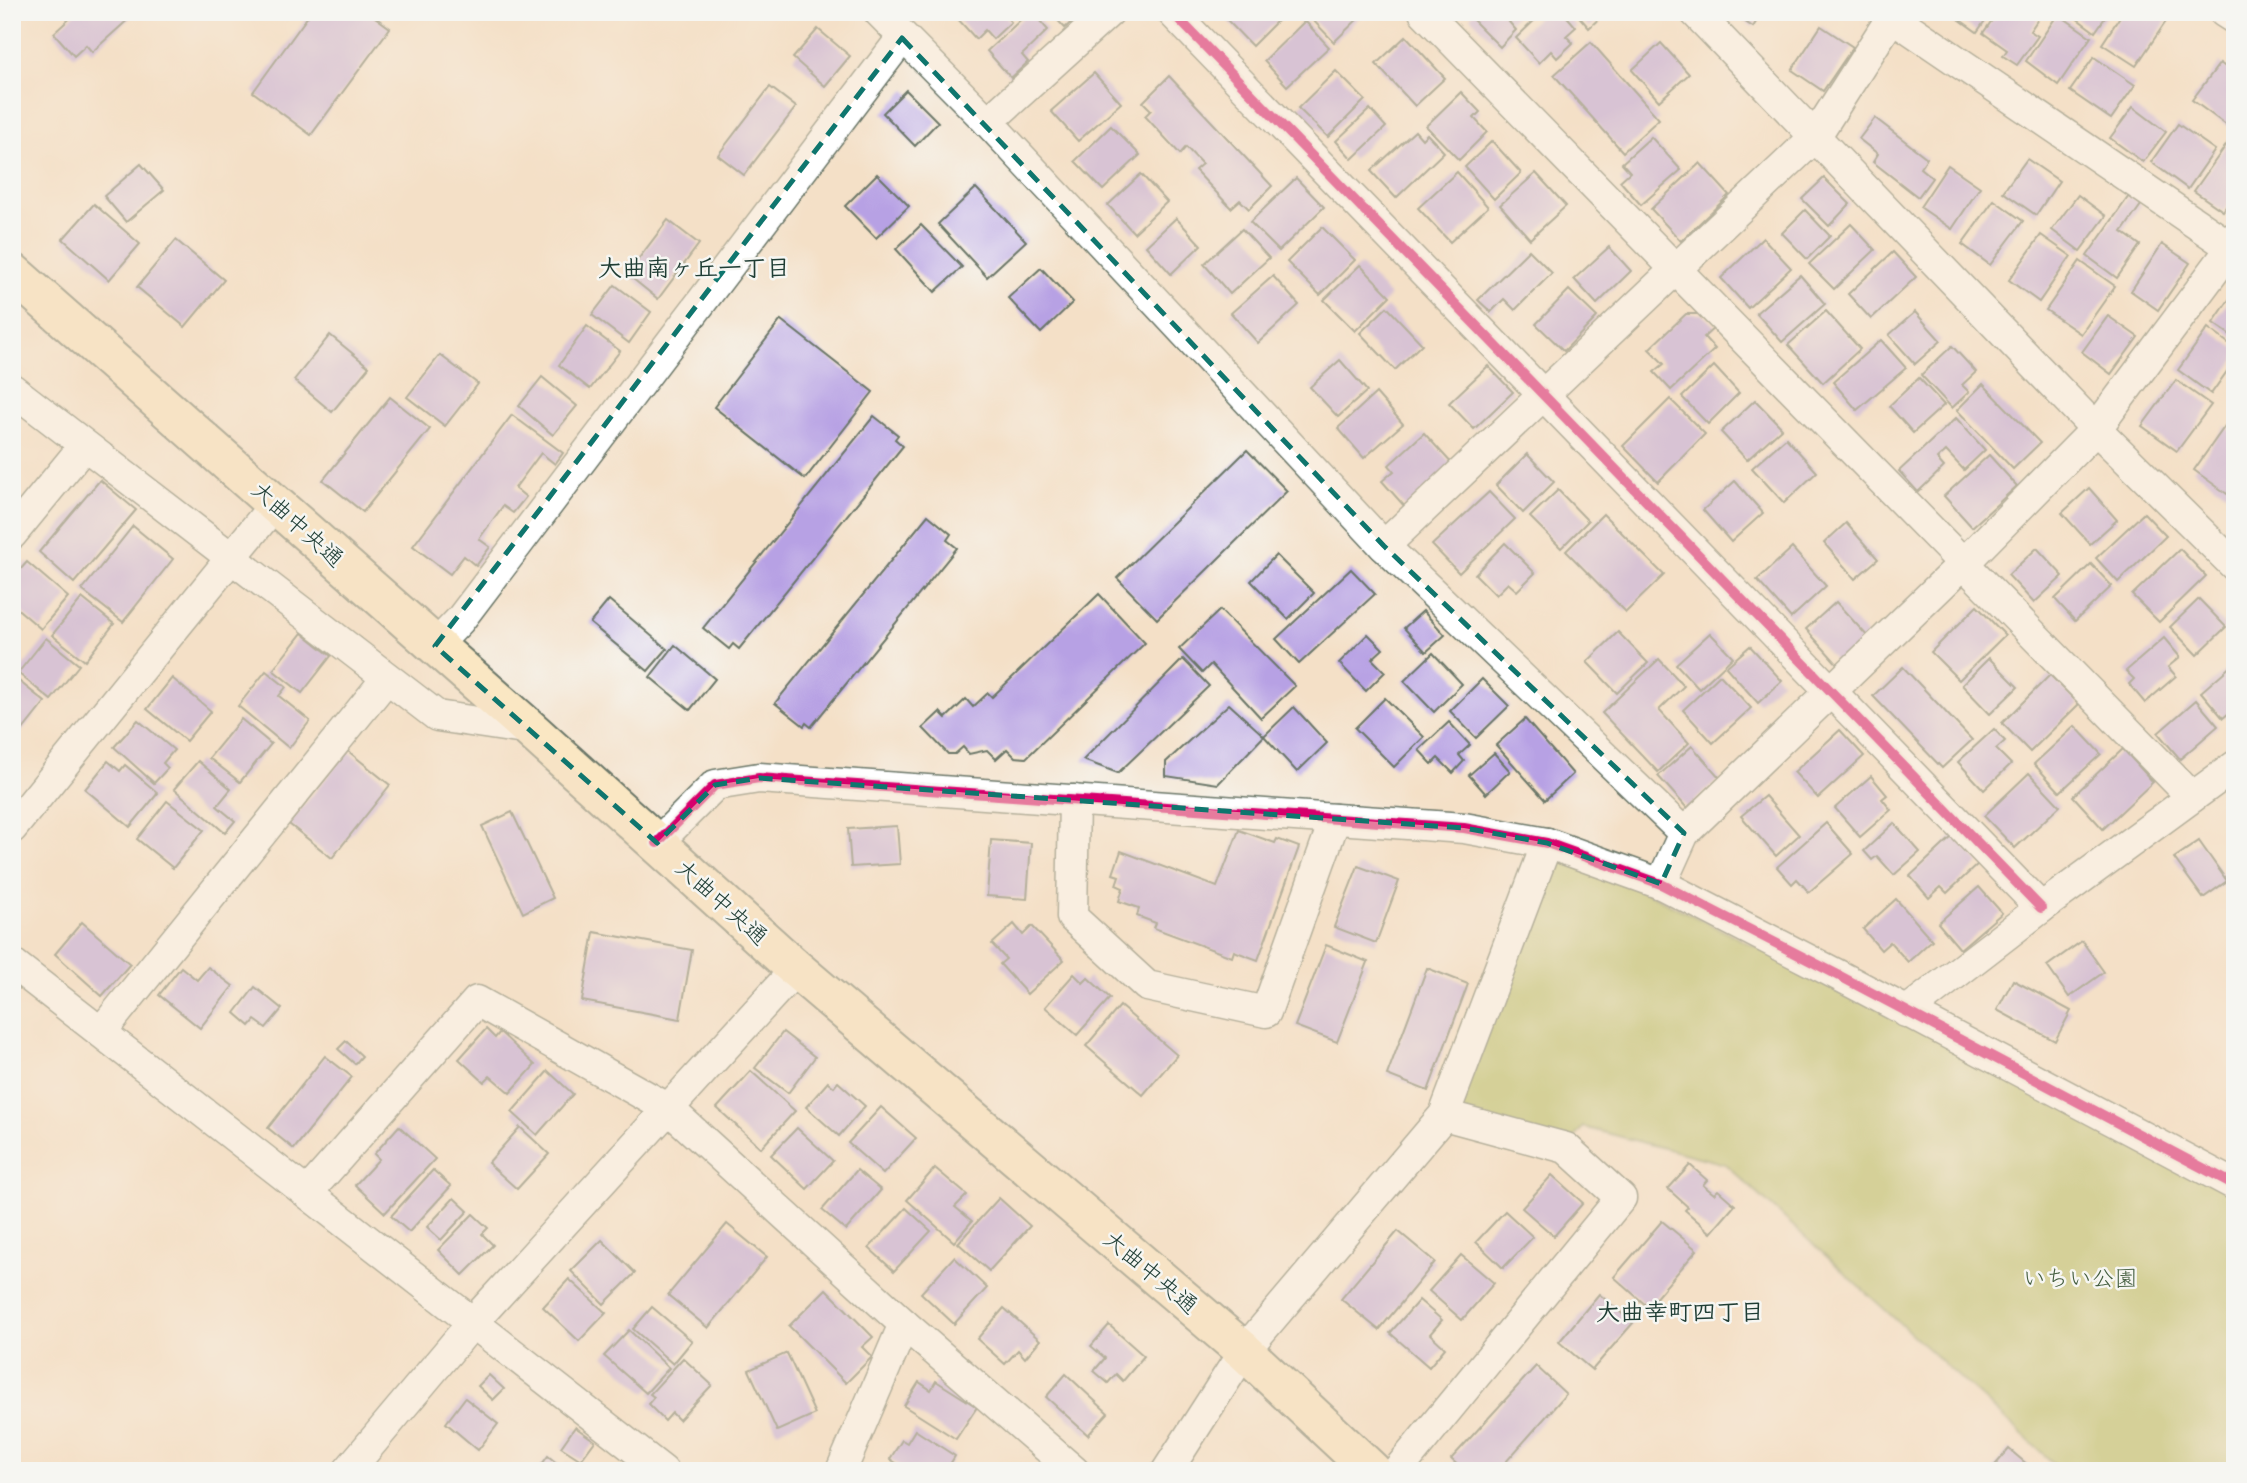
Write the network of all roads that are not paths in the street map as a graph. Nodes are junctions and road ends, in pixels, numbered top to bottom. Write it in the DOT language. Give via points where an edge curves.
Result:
graph roads {
  1 [pos="879,12"];
  2 [pos="1109,12"];
  3 [pos="1172,12"];
  4 [pos="1424,12"];
  5 [pos="1695,12"];
  6 [pos="2224,12"];
  7 [pos="1891,14"];
  8 [pos="2235,19"];
  9 [pos="902,38"];
  10 [pos="988,122"];
  11 [pos="1815,137"];
  12 [pos="2234,247"];
  13 [pos="1675,268"];
  14 [pos="12,272"];
  15 [pos="12,389"];
  16 [pos="1543,394"];
  17 [pos="2096,429"];
  18 [pos="84,446"];
  19 [pos="275,504"];
  20 [pos="12,534"];
  21 [pos="1384,546"];
  22 [pos="232,559"];
  23 [pos="1964,564"];
  24 [pos="2235,566"];
  25 [pos="435,646"];
  26 [pos="387,678"];
  27 [pos="1831,691"];
  28 [pos="531,730"];
  29 [pos="2235,766"];
  30 [pos="2192,797"];
  31 [pos="1074,800"];
  32 [pos="1335,819"];
  33 [pos="12,828"];
  34 [pos="1684,833"];
  35 [pos="657,843"];
  36 [pos="1547,843"];
  37 [pos="1661,884"];
  38 [pos="2041,908"];
  39 [pos="12,963"];
  40 [pos="796,969"];
  41 [pos="1906,1012"];
  42 [pos="100,1032"];
  43 [pos="669,1109"];
  44 [pos="1444,1115"];
  45 [pos="2235,1185"];
  46 [pos="308,1192"];
  47 [pos="474,1321"];
  48 [pos="904,1324"];
  49 [pos="1244,1351"];
  50 [pos="348,1471"];
  51 [pos="663,1471"];
  52 [pos="841,1471"];
  53 [pos="1074,1471"];
  54 [pos="1167,1471"];
  55 [pos="1372,1471"];
  56 [pos="1397,1471"];
  1 -- 9 [label="street"];
  2 -- 10 [label="street"];
  3 -- 16 [label="street"];
  4 -- 13 [label="street"];
  5 -- 11 [label="street"];
  6 -- 8 [label="street"];
  7 -- 11 [label="street"];
  7 -- 12 [label="street"];
  9 -- 10 [label="street"];
  9 -- 25 [label="street" via="460,620"];
  10 -- 21 [label="street"];
  11 -- 13 [label="street"];
  11 -- 17 [label="street"];
  12 -- 17 [label="street"];
  13 -- 16 [label="street"];
  13 -- 23 [label="street"];
  14 -- 19 [label="main road, 大曲中央通"];
  15 -- 18 [label="street"];
  16 -- 21 [label="street"];
  16 -- 27 [label="street"];
  17 -- 23 [label="street"];
  17 -- 24 [label="street"];
  18 -- 20 [label="street"];
  18 -- 22 [label="street"];
  19 -- 22 [label="street"];
  19 -- 25 [label="main road, 大曲中央通"];
  21 -- 34 [label="street"];
  22 -- 26 [label="street"];
  22 -- 33 [label="street"];
  23 -- 27 [label="street"];
  23 -- 30 [label="street"];
  25 -- 28 [label="main road, 大曲中央通"];
  26 -- 28 [label="street" via="437,716"];
  26 -- 42 [label="street"];
  27 -- 34 [label="street"];
  27 -- 38 [label="street"];
  28 -- 35 [label="main road, 大曲中央通"];
  29 -- 30 [label="street"];
  30 -- 38 [label="street"];
  31 -- 32 [label="street"];
  31 -- 32 [label="street" via="1072,917 1147,986 1266,1012"];
  31 -- 35 [label="street" via="760,778 715,785"];
  32 -- 36 [label="street" via="1464,828"];
  34 -- 37 [label="street"];
  35 -- 40 [label="main road, 大曲中央通"];
  36 -- 37 [label="street"];
  36 -- 44 [label="street"];
  37 -- 41 [label="street"];
  38 -- 41 [label="street"];
  39 -- 42 [label="street"];
  40 -- 43 [label="street"];
  40 -- 49 [label="main road, 大曲中央通"];
  41 -- 45 [label="street"];
  42 -- 46 [label="street"];
  43 -- 46 [label="street" via="477,1001"];
  43 -- 47 [label="street"];
  43 -- 48 [label="street"];
  44 -- 49 [label="street"];
  44 -- 56 [label="street" via="1566,1148 1621,1198"];
  46 -- 47 [label="street"];
  47 -- 50 [label="street"];
  47 -- 51 [label="street"];
  48 -- 52 [label="street"];
  48 -- 53 [label="street"];
  49 -- 54 [label="street"];
  49 -- 55 [label="main road, 大曲中央通"];
}
